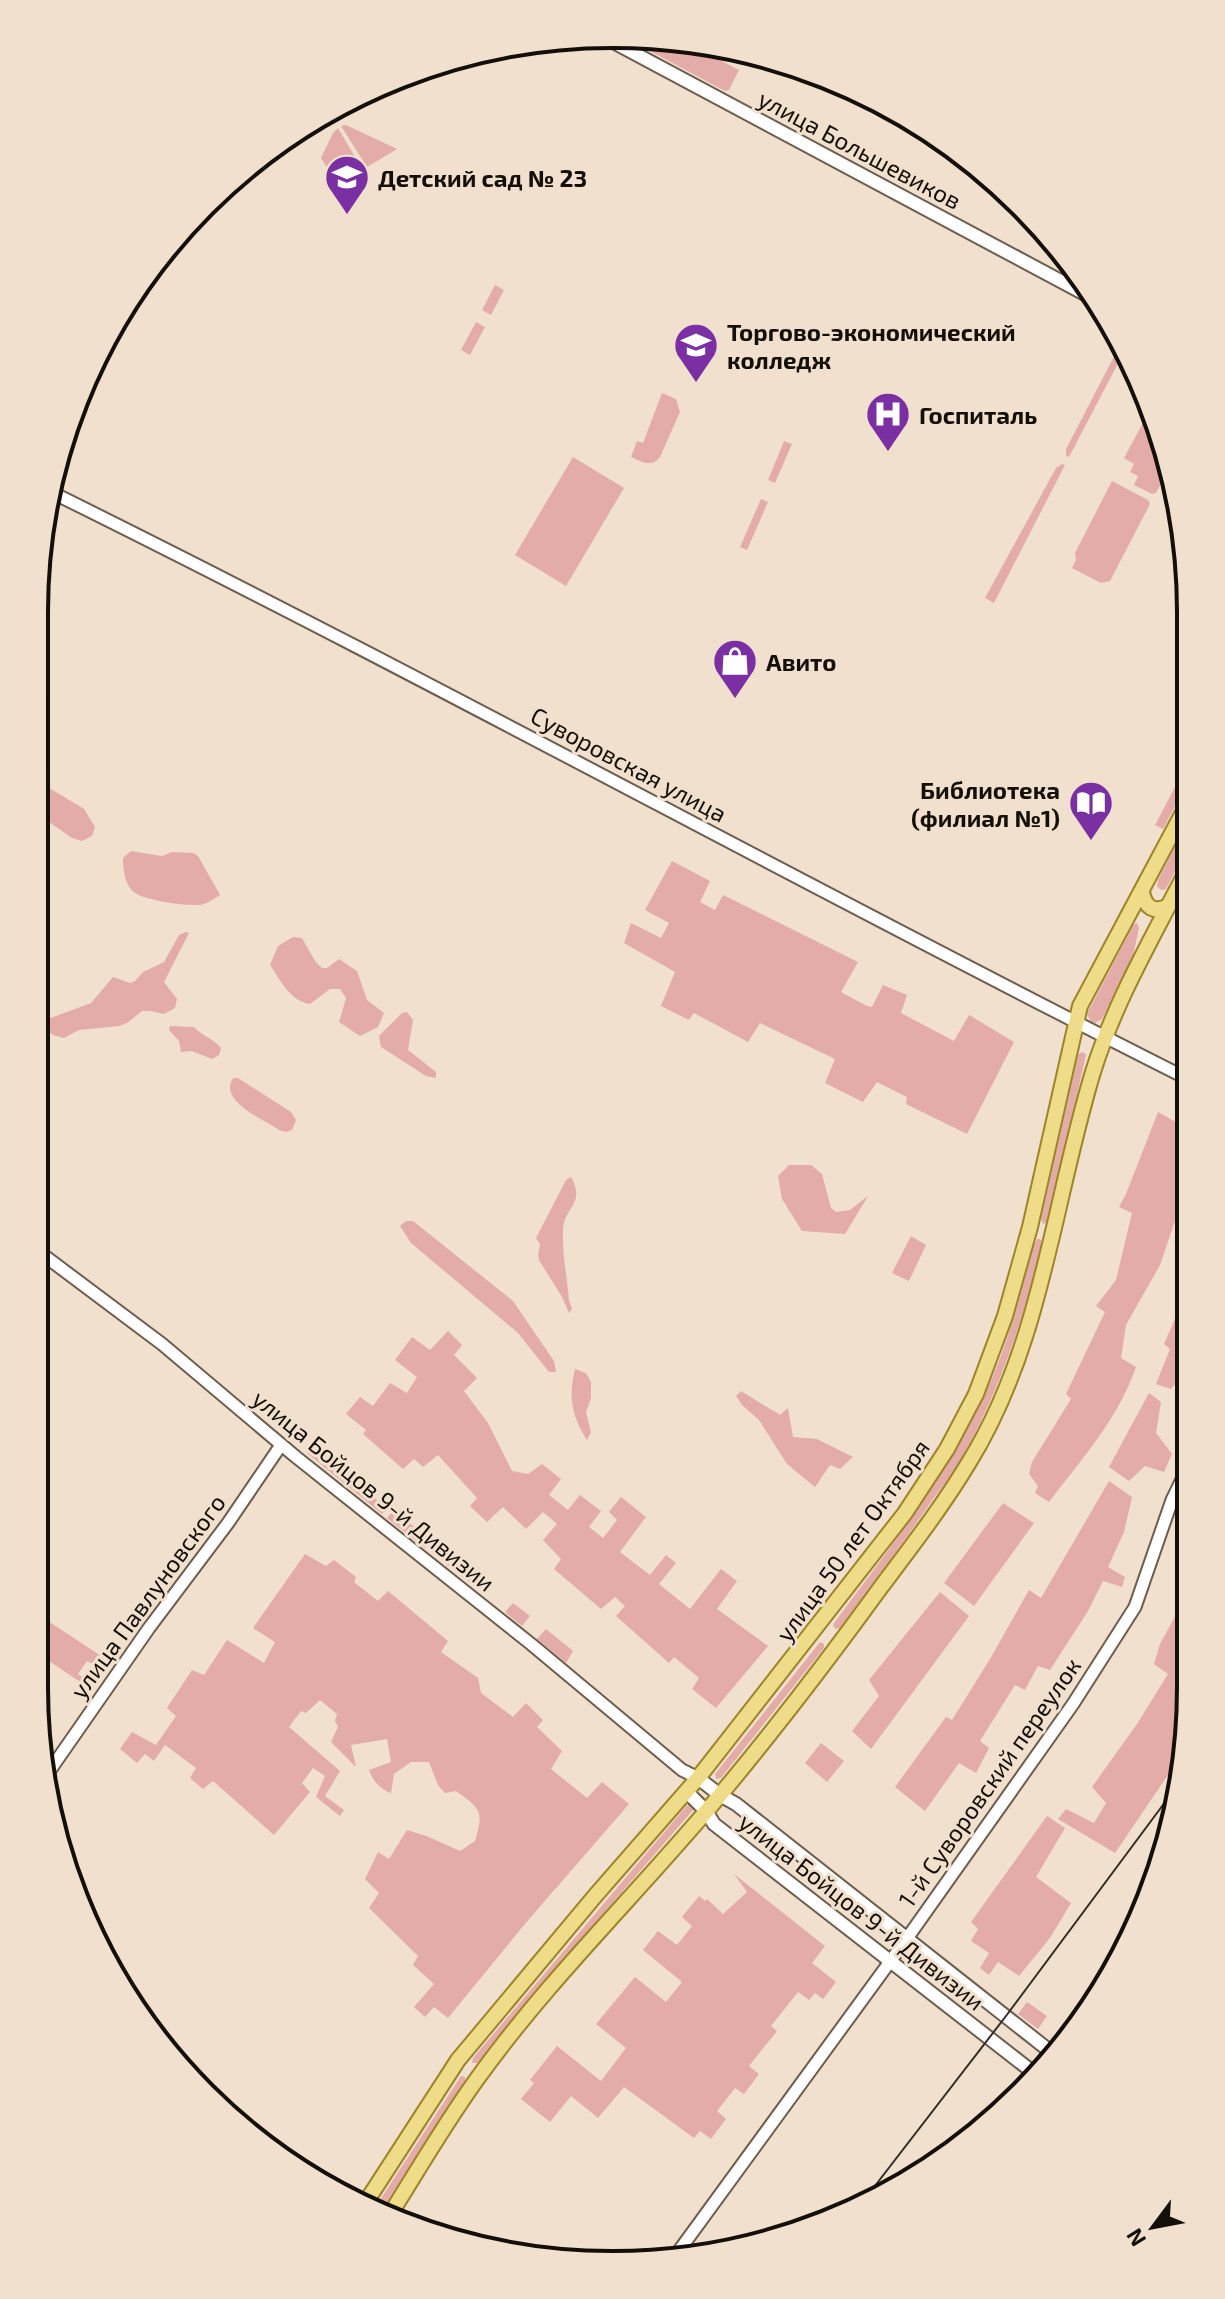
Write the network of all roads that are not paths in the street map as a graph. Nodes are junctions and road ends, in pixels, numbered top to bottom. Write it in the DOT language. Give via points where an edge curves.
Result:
graph roads {
  1 [pos="625,48"];
  2 [pos="1074,288"];
  3 [pos="60,497"];
  4 [pos="1177,824"];
  5 [pos="1177,889"];
  6 [pos="1142,892"];
  7 [pos="1168,906"];
  8 [pos="1128,919"];
  9 [pos="1154,935"];
  10 [pos="1075,1023"];
  11 [pos="1106,1038"];
  12 [pos="1177,1074"];
  13 [pos="48,1258"];
  14 [pos="281,1445"];
  15 [pos="1177,1490"];
  16 [pos="54,1765"];
  17 [pos="682,1770"];
  18 [pos="698,1778"];
  19 [pos="687,1792"];
  20 [pos="720,1795"];
  21 [pos="706,1811"];
  22 [pos="908,1937"];
  23 [pos="890,1961"];
  24 [pos="1046,2048"];
  25 [pos="1028,2068"];
  26 [pos="370,2196"];
  27 [pos="395,2207"];
  28 [pos="682,2246"];
  1 -- 2 [label="main road, улица Большевиков"];
  3 -- 10 [label="street, Суворовская улица"];
  4 -- 6 [label="main road, улица 50 лет Октября"];
  5 -- 7 [label="main road, улица 50 лет Октября"];
  6 -- 7 [label="main road" via="1151,909"];
  6 -- 8 [label="main road, улица 50 лет Октября"];
  7 -- 9 [label="main road, улица 50 лет Октября"];
  8 -- 9 [label="main road" via="1146,916"];
  8 -- 10 [label="main road, улица 50 лет Октября"];
  9 -- 11 [label="main road, улица 50 лет Октября"];
  10 -- 11 [label="street, Суворовская улица"];
  10 -- 18 [label="main road, улица 50 лет Октября" via="1026,1242 1005,1316 968,1411 905,1513"];
  11 -- 12 [label="street, Суворовская улица"];
  11 -- 20 [label="main road, улица 50 лет Октября" via="1029,1326 1000,1404 970,1462 924,1529"];
  13 -- 14 [label="street, улица Бойцов 9-й Дивизии" via="162,1344"];
  14 -- 16 [label="street, улица Павлуновского"];
  14 -- 17 [label="street, улица Бойцов 9-й Дивизии"];
  15 -- 22 [label="street, 1-й Суворовский переулок" via="1135,1607"];
  17 -- 18 [label="street, улица Бойцов 9-й Дивизии"];
  17 -- 19 [label="street"];
  18 -- 19 [label="main road, улица 50 лет Октября"];
  18 -- 20 [label="main road, улица Бойцов 9-й Дивизии"];
  19 -- 21 [label="main road, улица Бойцов 9-й Дивизии"];
  19 -- 26 [label="main road, улица 50 лет Октября" via="458,2060"];
  20 -- 21 [label="main road, улица 50 лет Октября"];
  20 -- 22 [label="main road, улица Бойцов 9-й Дивизии"];
  21 -- 23 [label="main road, улица Бойцов 9-й Дивизии" via="714,1824"];
  21 -- 27 [label="main road, улица 50 лет Октября" via="529,2012 478,2077"];
  22 -- 23 [label="street, 1-й Суворовский переулок"];
  22 -- 24 [label="main road, улица Бойцов 9-й Дивизии"];
  23 -- 25 [label="main road, улица Бойцов 9-й Дивизии"];
  23 -- 28 [label="street, 1-й Суворовский переулок"];
}
